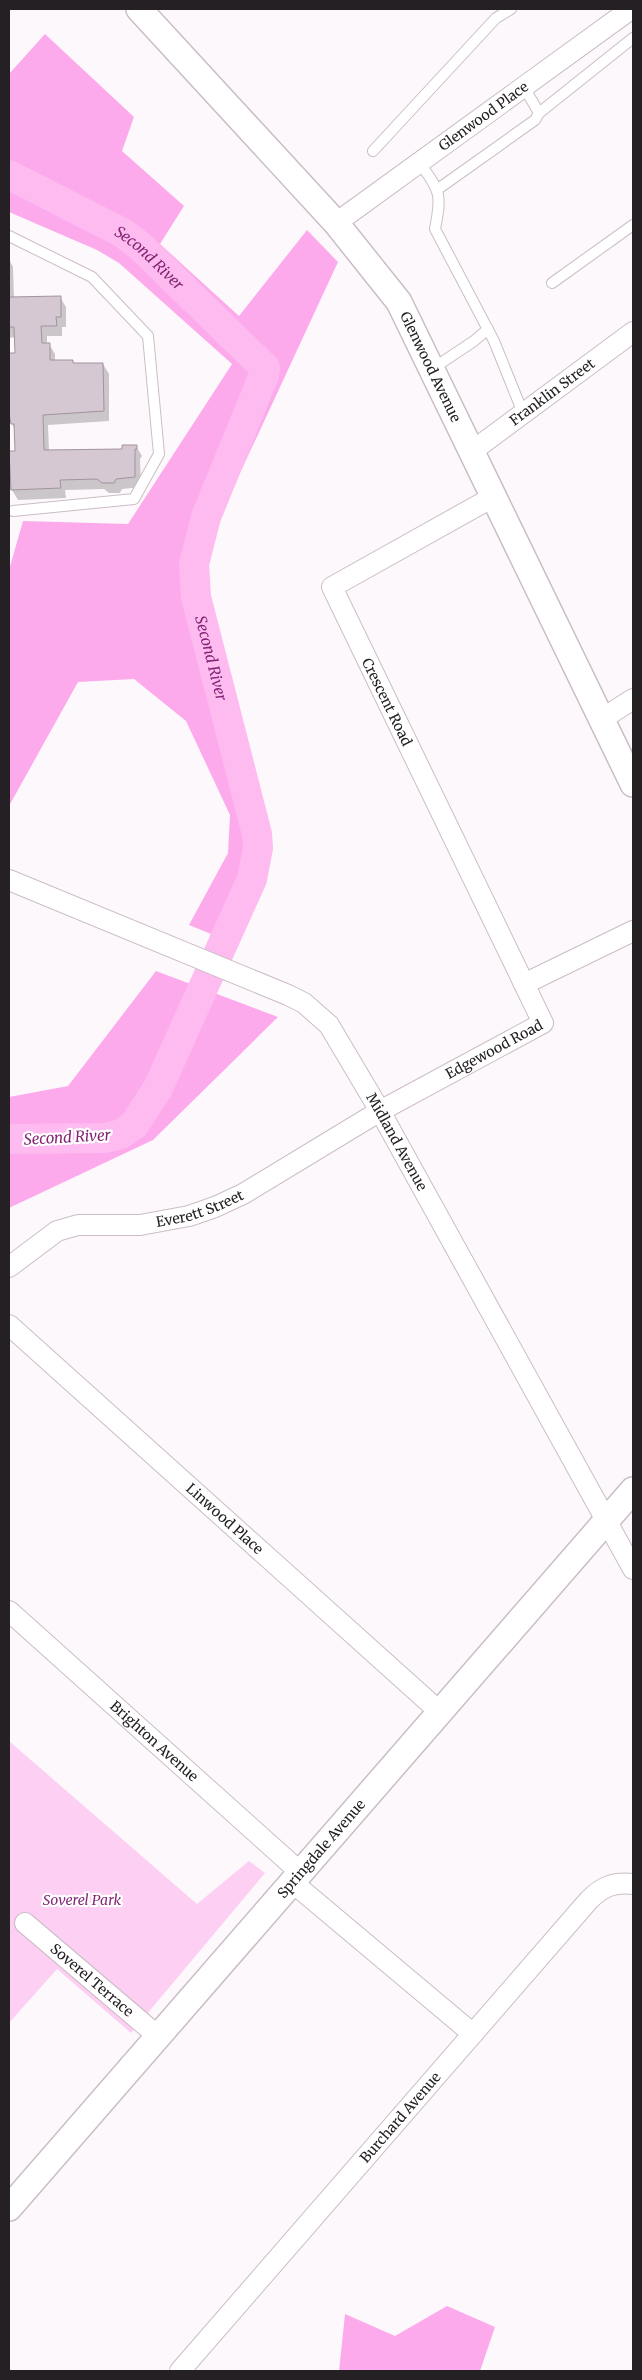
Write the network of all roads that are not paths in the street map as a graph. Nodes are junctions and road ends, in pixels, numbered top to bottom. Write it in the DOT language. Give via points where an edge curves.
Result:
graph roads {
  1 [pos="138,9"];
  2 [pos="511,9"];
  3 [pos="631,9"];
  4 [pos="633,38"];
  5 [pos="524,87"];
  6 [pos="539,113"];
  7 [pos="373,151"];
  8 [pos="420,163"];
  9 [pos="438,189"];
  10 [pos="336,223"];
  11 [pos="633,226"];
  12 [pos="9,236"];
  13 [pos="552,283"];
  14 [pos="488,329"];
  15 [pos="633,332"];
  16 [pos="431,369"];
  17 [pos="523,413"];
  18 [pos="471,452"];
  19 [pos="494,497"];
  20 [pos="13,511"];
  21 [pos="633,699"];
  22 [pos="602,719"];
  23 [pos="633,784"];
  24 [pos="9,880"];
  25 [pos="633,931"];
  26 [pos="524,984"];
  27 [pos="380,1110"];
  28 [pos="9,1267"];
  29 [pos="9,1325"];
  30 [pos="633,1490"];
  31 [pos="607,1520"];
  32 [pos="633,1569"];
  33 [pos="9,1611"];
  34 [pos="441,1713"];
  35 [pos="296,1877"];
  36 [pos="633,1884"];
  37 [pos="25,1923"];
  38 [pos="473,2034"];
  39 [pos="159,2037"];
  40 [pos="9,2208"];
  41 [pos="180,2371"];
  1 -- 10 [label="street, Glenwood Avenue"];
  2 -- 7 [label="lane" via="496,18"];
  3 -- 5 [label="street, Glenwood Place"];
  4 -- 6 [label="lane"];
  5 -- 6 [label="lane"];
  5 -- 8 [label="street, Glenwood Place"];
  6 -- 9 [label="lane" via="535,120"];
  8 -- 9 [label="lane"];
  8 -- 10 [label="street, Glenwood Place"];
  9 -- 14 [label="lane" via="440,204 435,229"];
  10 -- 16 [label="street, Glenwood Avenue" via="398,302"];
  11 -- 13 [label="lane"];
  12 -- 20 [label="lane" via="92,277 148,336 159,454 134,500"];
  14 -- 16 [label="lane"];
  14 -- 17 [label="lane"];
  15 -- 17 [label="street, Franklin Street"];
  16 -- 18 [label="street, Glenwood Avenue"];
  17 -- 18 [label="street, Franklin Street"];
  18 -- 19 [label="street, Glenwood Avenue"];
  19 -- 22 [label="street, Glenwood Avenue"];
  19 -- 26 [label="street, Crescent Road" via="332,587"];
  21 -- 22 [label="street"];
  22 -- 23 [label="street, Glenwood Avenue"];
  24 -- 27 [label="street, Midland Avenue" via="288,995 318,1013 329,1025"];
  25 -- 26 [label="street"];
  26 -- 27 [label="street, Edgewood Road" via="543,1023"];
  27 -- 28 [label="street, Everett Street" via="215,1207 189,1216 140,1225 78,1225 57,1231"];
  27 -- 31 [label="street, Midland Avenue"];
  29 -- 34 [label="street, Linwood Place"];
  30 -- 31 [label="street, Springdale Avenue"];
  31 -- 32 [label="street, Midland Avenue"];
  31 -- 34 [label="street, Springdale Avenue"];
  33 -- 35 [label="street, Brighton Avenue"];
  34 -- 35 [label="street, Springdale Avenue"];
  35 -- 38 [label="street, Brighton Avenue"];
  35 -- 39 [label="street, Springdale Avenue"];
  36 -- 38 [label="street, Burchard Avenue" via="607,1885 597,1891"];
  37 -- 39 [label="street, Soverel Terrace"];
  38 -- 41 [label="street, Burchard Avenue"];
  39 -- 40 [label="street, Springdale Avenue"];
}
